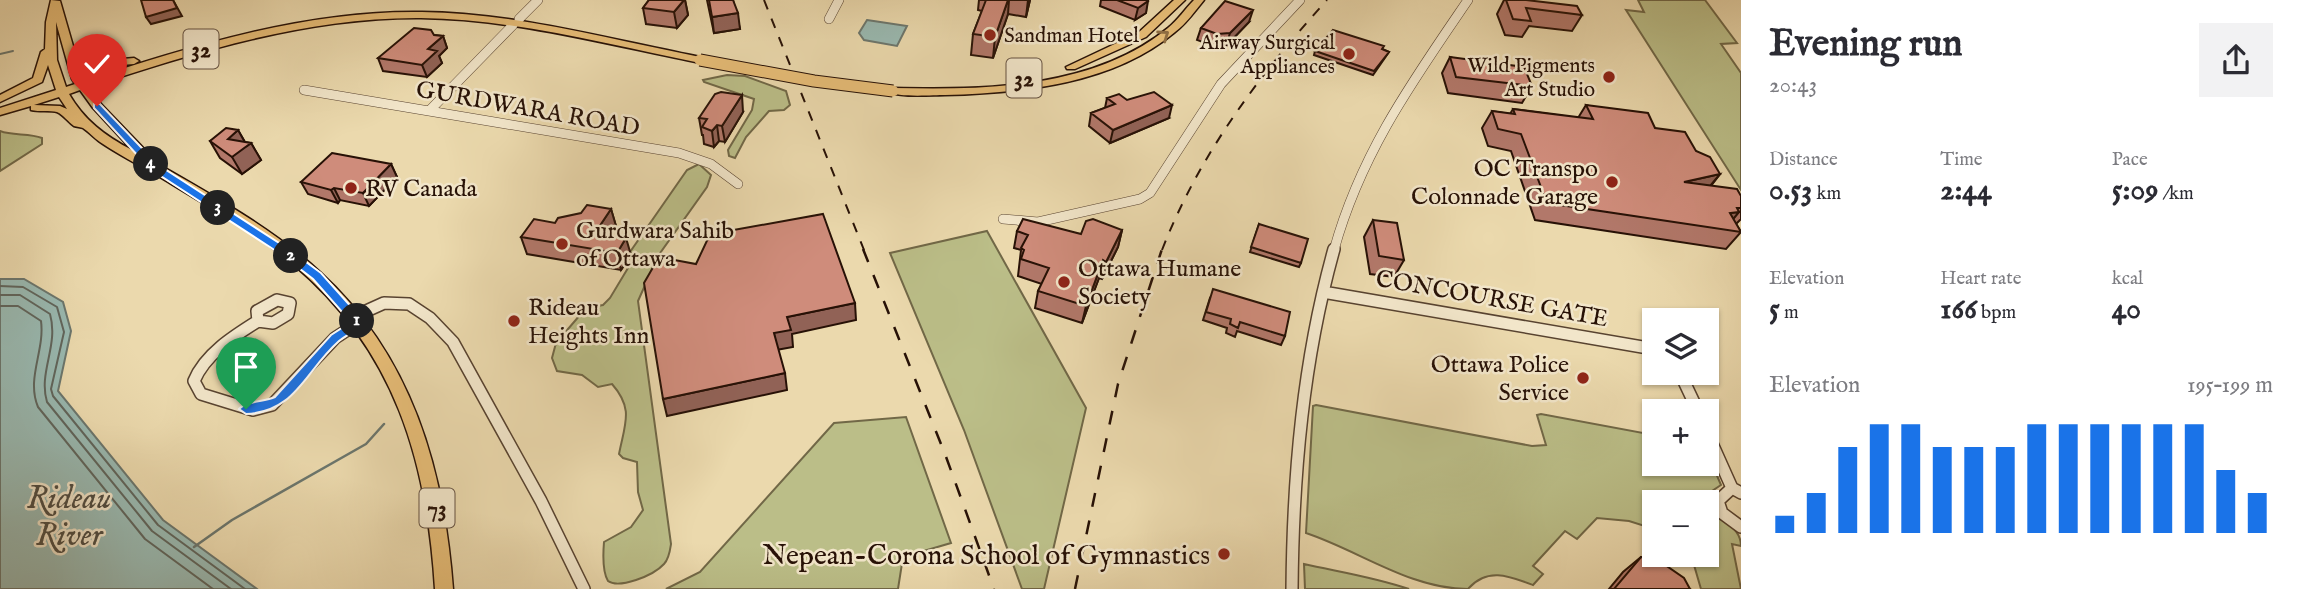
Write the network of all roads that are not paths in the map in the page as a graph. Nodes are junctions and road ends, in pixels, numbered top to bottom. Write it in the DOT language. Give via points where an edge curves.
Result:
graph roads {
  1 [pos="538,0"];
  2 [pos="839,0"];
  3 [pos="1180,0"];
  4 [pos="1199,0"];
  5 [pos="1300,0"];
  6 [pos="1468,0"];
  7 [pos="55,1"];
  8 [pos="829,19"];
  9 [pos="516,22"];
  10 [pos="67,41"];
  11 [pos="48,43"];
  12 [pos="136,65"];
  13 [pos="80,83"];
  14 [pos="891,88"];
  15 [pos="61,89"];
  16 [pos="304,90"];
  17 [pos="0,101"];
  18 [pos="429,110"];
  19 [pos="0,114"];
  20 [pos="106,116"];
  21 [pos="101,137"];
  22 [pos="153,166"];
  23 [pos="738,184"];
  24 [pos="1003,219"];
  25 [pos="1323,292"];
  26 [pos="356,320"];
  27 [pos="258,321"];
  28 [pos="1642,347"];
  29 [pos="1719,455"];
  30 [pos="1737,490"];
  31 [pos="1741,527"];
  32 [pos="444,589"];
  33 [pos="584,589"];
  34 [pos="1292,589"];
  1 -- 9 [label="street"];
  2 -- 8 [label="street"];
  3 -- 14 [label="main road, 32" via="1142,36 1073,66 985,83"];
  14 -- 4 [label="main road, 32, one-way" via="986,90 1078,74 1153,43 1178,25"];
  5 -- 24 [label="street" via="1221,84 1150,193 1038,222"];
  6 -- 25 [label="street" via="1401,99 1357,181"];
  7 -- 10 [label="main road, 73"];
  7 -- 11 [label="main road, 73"];
  9 -- 12 [label="main road, 32" via="428,16 344,19 255,35"];
  9 -- 14 [label="main road, 32, bridge" via="814,81"];
  9 -- 18 [label="street"];
  10 -- 11 [label="main road"];
  10 -- 12 [label="main road" via="85,65"];
  10 -- 13 [label="main road, 73"];
  11 -- 15 [label="main road, 73"];
  11 -- 17 [label="main road" via="38,80"];
  12 -- 13 [label="main road, 32"];
  12 -- 20 [label="main road" via="102,92"];
  13 -- 15 [label="main road, 32"];
  13 -- 20 [label="main road, 73"];
  15 -- 17 [label="main road, 32"];
  15 -- 19 [label="main road, 32"];
  15 -- 21 [label="main road, 73"];
  16 -- 18 [label="street, GURDWARA ROAD"];
  18 -- 23 [label="street, GURDWARA ROAD" via="679,153 711,164"];
  19 -- 21 [label="main road" via="55,107"];
  20 -- 22 [label="main road, 73"];
  21 -- 22 [label="main road, 73"];
  22 -- 26 [label="main road, 73" via="286,252 317,276"];
  25 -- 28 [label="street, CONCOURSE GATE"];
  25 -- 34 [label="street" via="1306,375"];
  26 -- 27 [label="street" via="272,405 253,410 201,394 194,381 201,366"];
  26 -- 32 [label="main road, 73" via="383,355 424,449 434,485"];
  26 -- 33 [label="street" via="380,302 393,300 413,306 440,326 529,478"];
  29 -- 30 [label="street"];
  30 -- 31 [label="street" via="1717,501 1723,513"];
}
